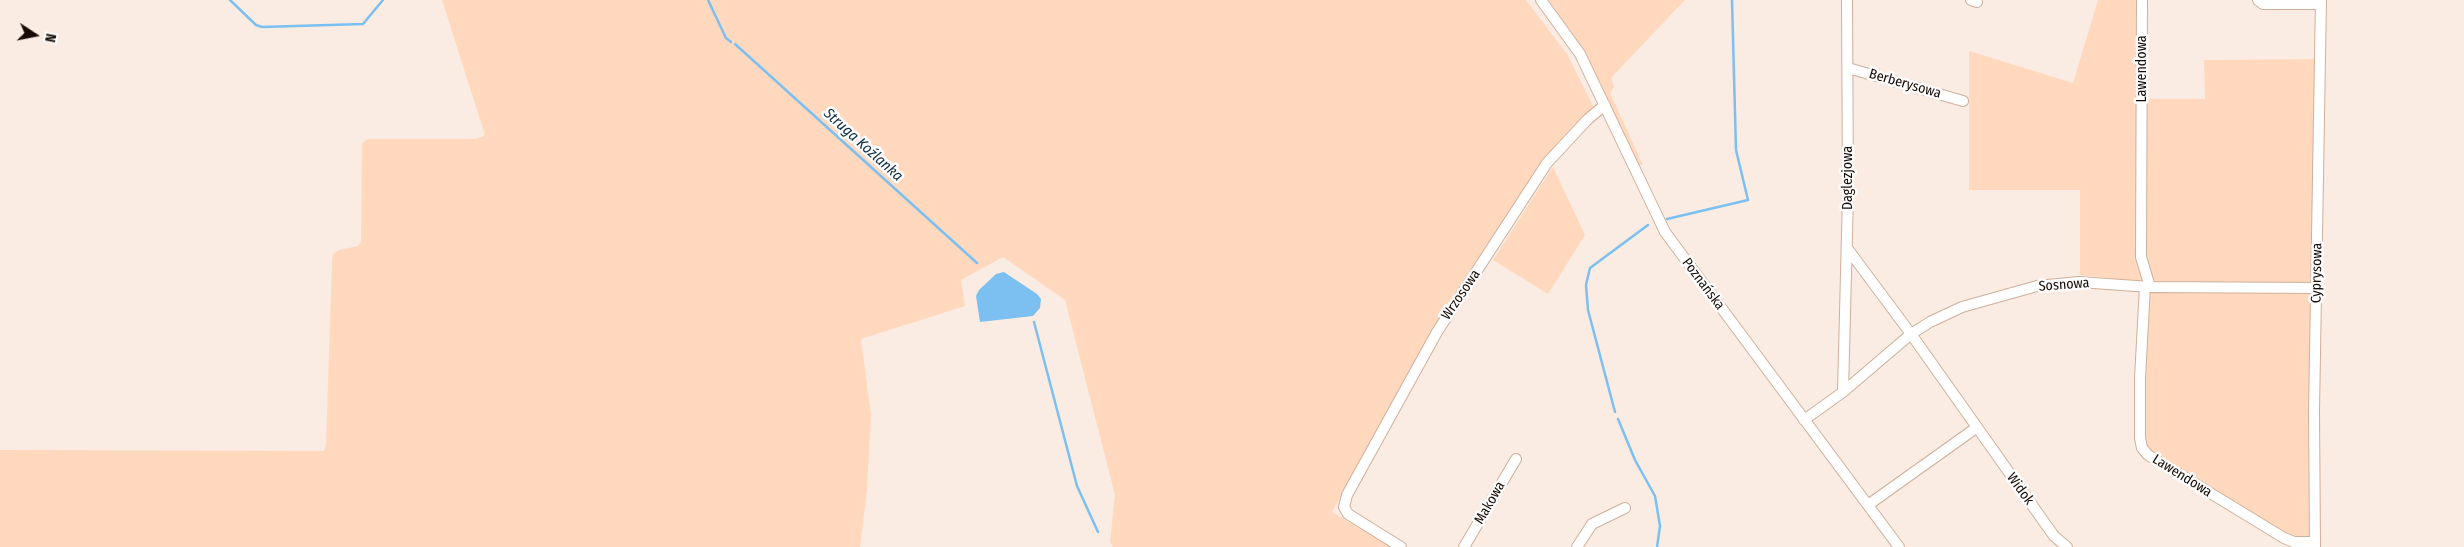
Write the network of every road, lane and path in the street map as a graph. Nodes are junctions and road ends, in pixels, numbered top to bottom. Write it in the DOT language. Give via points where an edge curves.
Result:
graph roads {
  1 [pos="1541,0"];
  2 [pos="1847,0"];
  3 [pos="2142,0"];
  4 [pos="2258,0"];
  5 [pos="2321,2"];
  6 [pos="1848,68"];
  7 [pos="1963,100"];
  8 [pos="1605,105"];
  9 [pos="1847,248"];
  10 [pos="2147,287"];
  11 [pos="2317,288"];
  12 [pos="1911,334"];
  13 [pos="1843,392"];
  14 [pos="1804,420"];
  15 [pos="1976,428"];
  16 [pos="1516,459"];
  17 [pos="1868,505"];
  18 [pos="1625,508"];
  19 [pos="2315,544"];
  20 [pos="1401,547"];
  21 [pos="1464,547"];
  22 [pos="1577,547"];
  23 [pos="1899,547"];
  24 [pos="2066,547"];
  1 -- 8 [label="street, Poznańska" via="1572,41"];
  2 -- 6 [label="street, Daglezjowa"];
  3 -- 10 [label="street, Lawendowa" via="2141,257"];
  4 -- 5 [label="street" via="2263,4"];
  5 -- 11 [label="street, Cyprysowa"];
  6 -- 7 [label="street, Berberysowa"];
  6 -- 9 [label="street, Daglezjowa"];
  8 -- 14 [label="street, Poznańska" via="1665,232"];
  8 -- 20 [label="street, Wrzosowa" via="1547,163 1437,332 1344,503 1348,514"];
  9 -- 12 [label="street"];
  9 -- 13 [label="street, Daglezjowa"];
  10 -- 11 [label="street, Sosnowa"];
  10 -- 12 [label="street, Sosnowa" via="2079,282 2037,286 1962,307"];
  10 -- 19 [label="street, Lawendowa" via="2140,378 2142,448 2148,455 2284,538"];
  11 -- 19 [label="street, Cyprysowa"];
  12 -- 13 [label="street, Sosnowa"];
  12 -- 15 [label="street, Widok"];
  13 -- 14 [label="street, Sosnowa"];
  14 -- 17 [label="street, Poznańska"];
  15 -- 17 [label="street"];
  15 -- 24 [label="street, Widok" via="2054,536"];
  16 -- 21 [label="street, Makowa"];
  17 -- 23 [label="street, Poznańska"];
  18 -- 22 [label="street" via="1592,524"];
}
